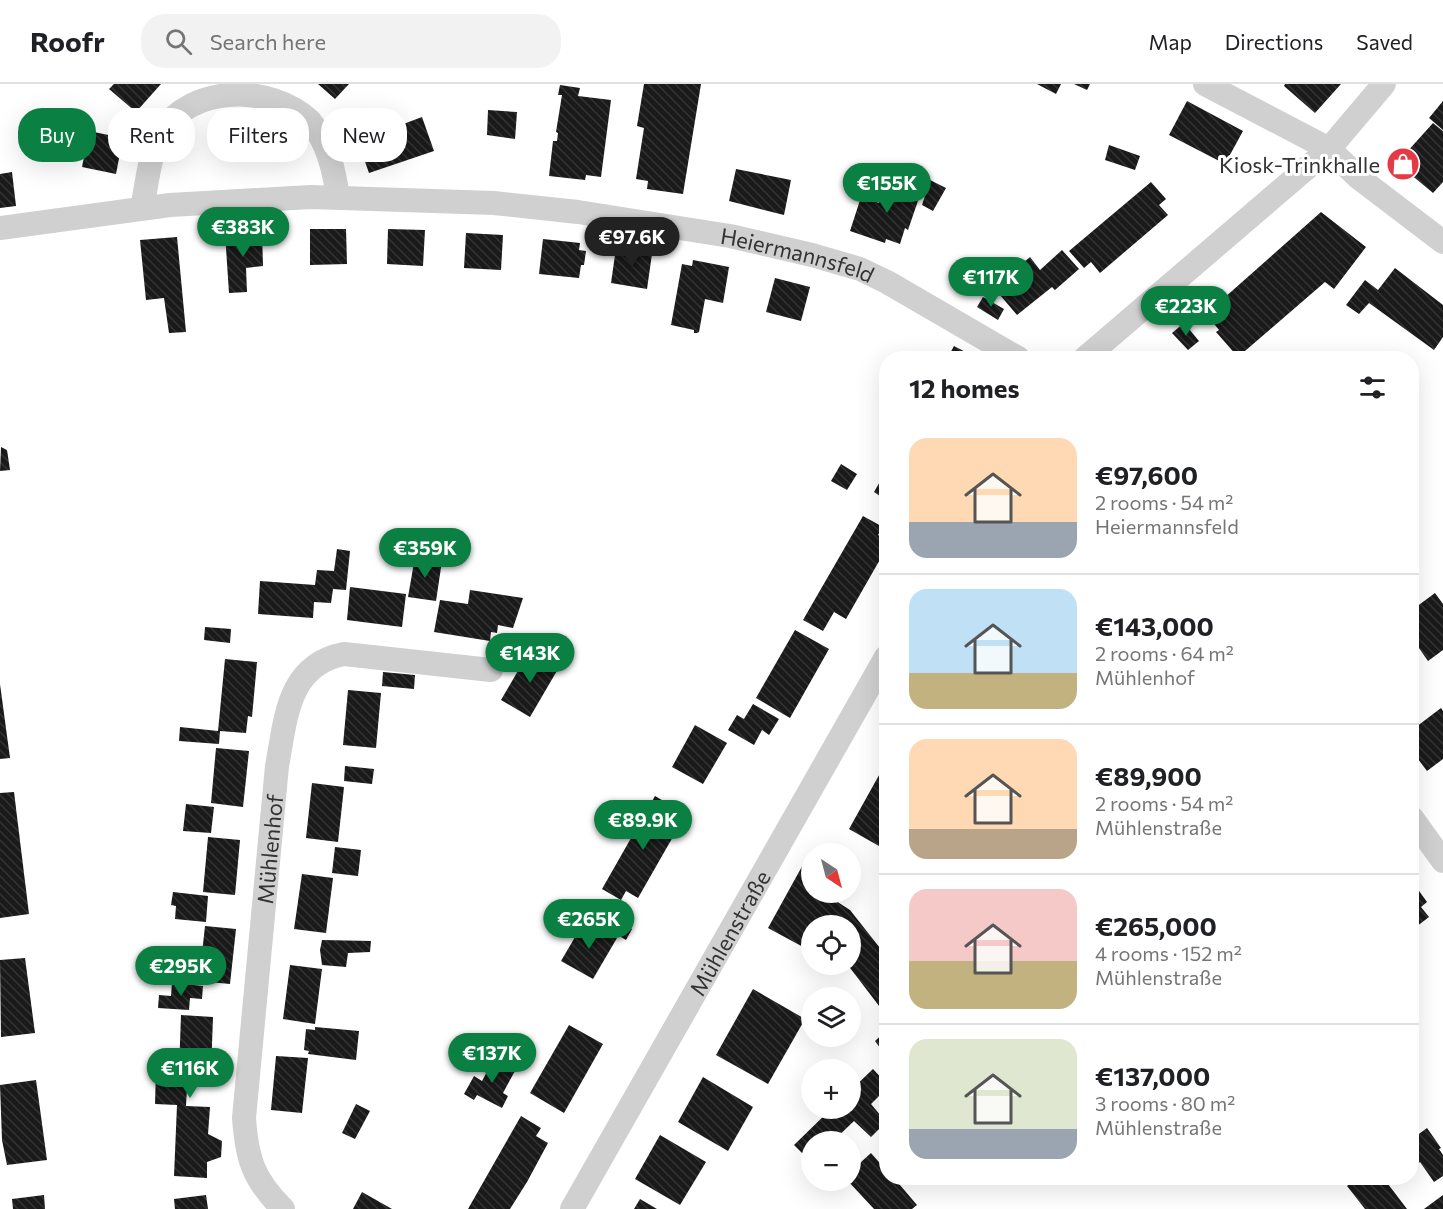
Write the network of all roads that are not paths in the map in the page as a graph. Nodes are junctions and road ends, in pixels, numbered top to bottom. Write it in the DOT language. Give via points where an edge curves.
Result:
graph roads {
  1 [pos="1205,84"];
  2 [pos="1384,84"];
  3 [pos="1329,149"];
  4 [pos="338,197"];
  5 [pos="142,208"];
  6 [pos="0,228"];
  7 [pos="1443,242"];
  8 [pos="1006,351"];
  9 [pos="1093,351"];
  10 [pos="879,669"];
  11 [pos="491,670"];
  12 [pos="1419,828"];
  13 [pos="1443,861"];
  14 [pos="283,1209"];
  15 [pos="572,1209"];
  1 -- 3 [label="street"];
  2 -- 3 [label="street"];
  3 -- 7 [label="street" via="1359,178"];
  3 -- 9 [label="street"];
  4 -- 5 [label="street, Heiermannsfeld"];
  4 -- 5 [label="street" via="329,156 305,116 271,94 235,89 196,100 171,120 155,148"];
  4 -- 8 [label="street, Heiermannsfeld" via="494,203 578,212 784,248 876,276"];
  5 -- 6 [label="street, Heiermannsfeld"];
  10 -- 15 [label="street, Mühlenstraße"];
  11 -- 14 [label="street, Mühlenhof" via="344,654 315,665 292,695 278,766 244,1118 246,1149 252,1166 266,1191"];
  12 -- 13 [label="street"];
}
